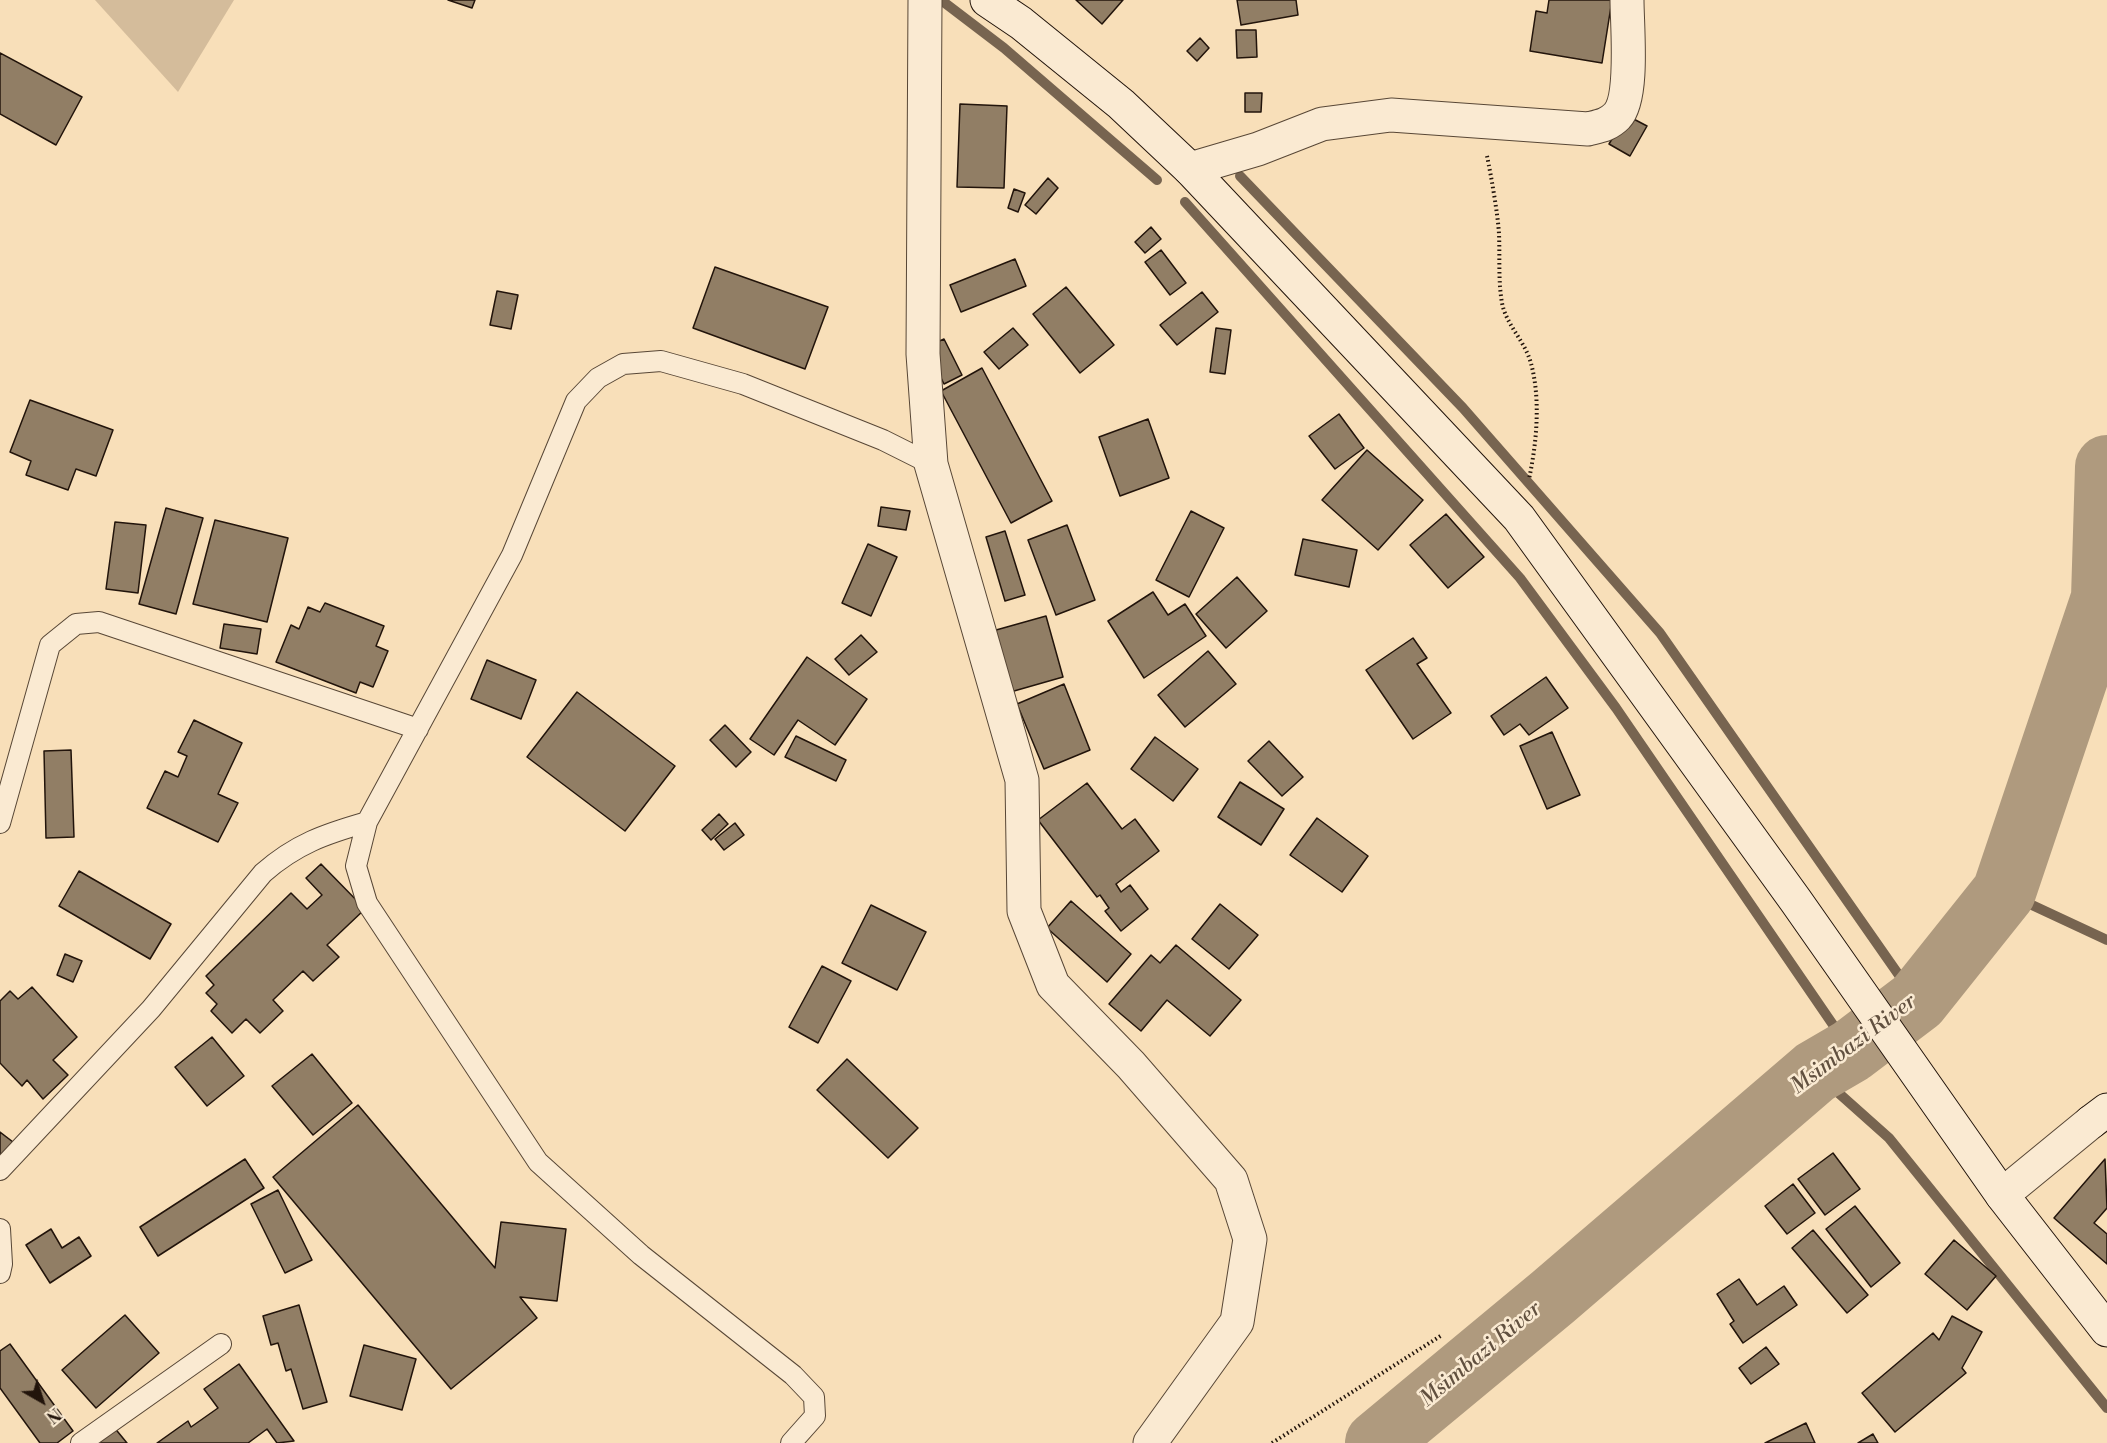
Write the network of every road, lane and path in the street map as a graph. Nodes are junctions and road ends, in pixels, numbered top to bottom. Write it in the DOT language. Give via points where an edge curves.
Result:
graph roads {
  1 [pos="925,0"];
  2 [pos="987,0"];
  3 [pos="1627,0"];
  4 [pos="1460,120"];
  5 [pos="1190,169"];
  6 [pos="931,464"];
  7 [pos="1520,518"];
  8 [pos="418,729"];
  9 [pos="367,822"];
  10 [pos="0,823"];
  11 [pos="2099,1116"];
  12 [pos="0,1170"];
  13 [pos="2002,1195"];
  14 [pos="0,1229"];
  15 [pos="0,1273"];
  16 [pos="2107,1330"];
  17 [pos="1442,1335"];
  18 [pos="221,1344"];
  19 [pos="81,1443"];
  20 [pos="791,1443"];
  21 [pos="1150,1443"];
  22 [pos="1272,1443"];
  1 -- 6 [label="street" via="923,354"];
  2 -- 5 [label="street" via="1121,104"];
  3 -- 4 [label="street" via="1626,96 1619,114 1606,125 1588,129"];
  4 -- 5 [label="street" via="1391,116 1322,124 1258,149"];
  4 -- 7 [label="path" via="1483,145 1488,160 1506,319 1530,360 1536,389 1534,455"];
  5 -- 7 [label="street"];
  6 -- 8 [label="lane" via="883,440 743,384 661,361 623,364 598,378 576,401 512,555"];
  6 -- 21 [label="street" via="1022,780 1024,911 1053,985 1131,1065 1231,1180 1250,1239 1238,1322"];
  7 -- 13 [label="street"];
  8 -- 9 [label="lane"];
  8 -- 10 [label="lane" via="99,622 76,624 50,645"];
  9 -- 12 [label="lane" via="317,837 284,855 263,873 151,1009"];
  9 -- 20 [label="lane" via="356,866 367,903 538,1162 641,1255 793,1375 814,1397 815,1416"];
  11 -- 13 [label="street"];
  13 -- 16 [label="street"];
  14 -- 15 [label="lane"];
  17 -- 22 [label="path"];
  18 -- 19 [label="lane"];
}
